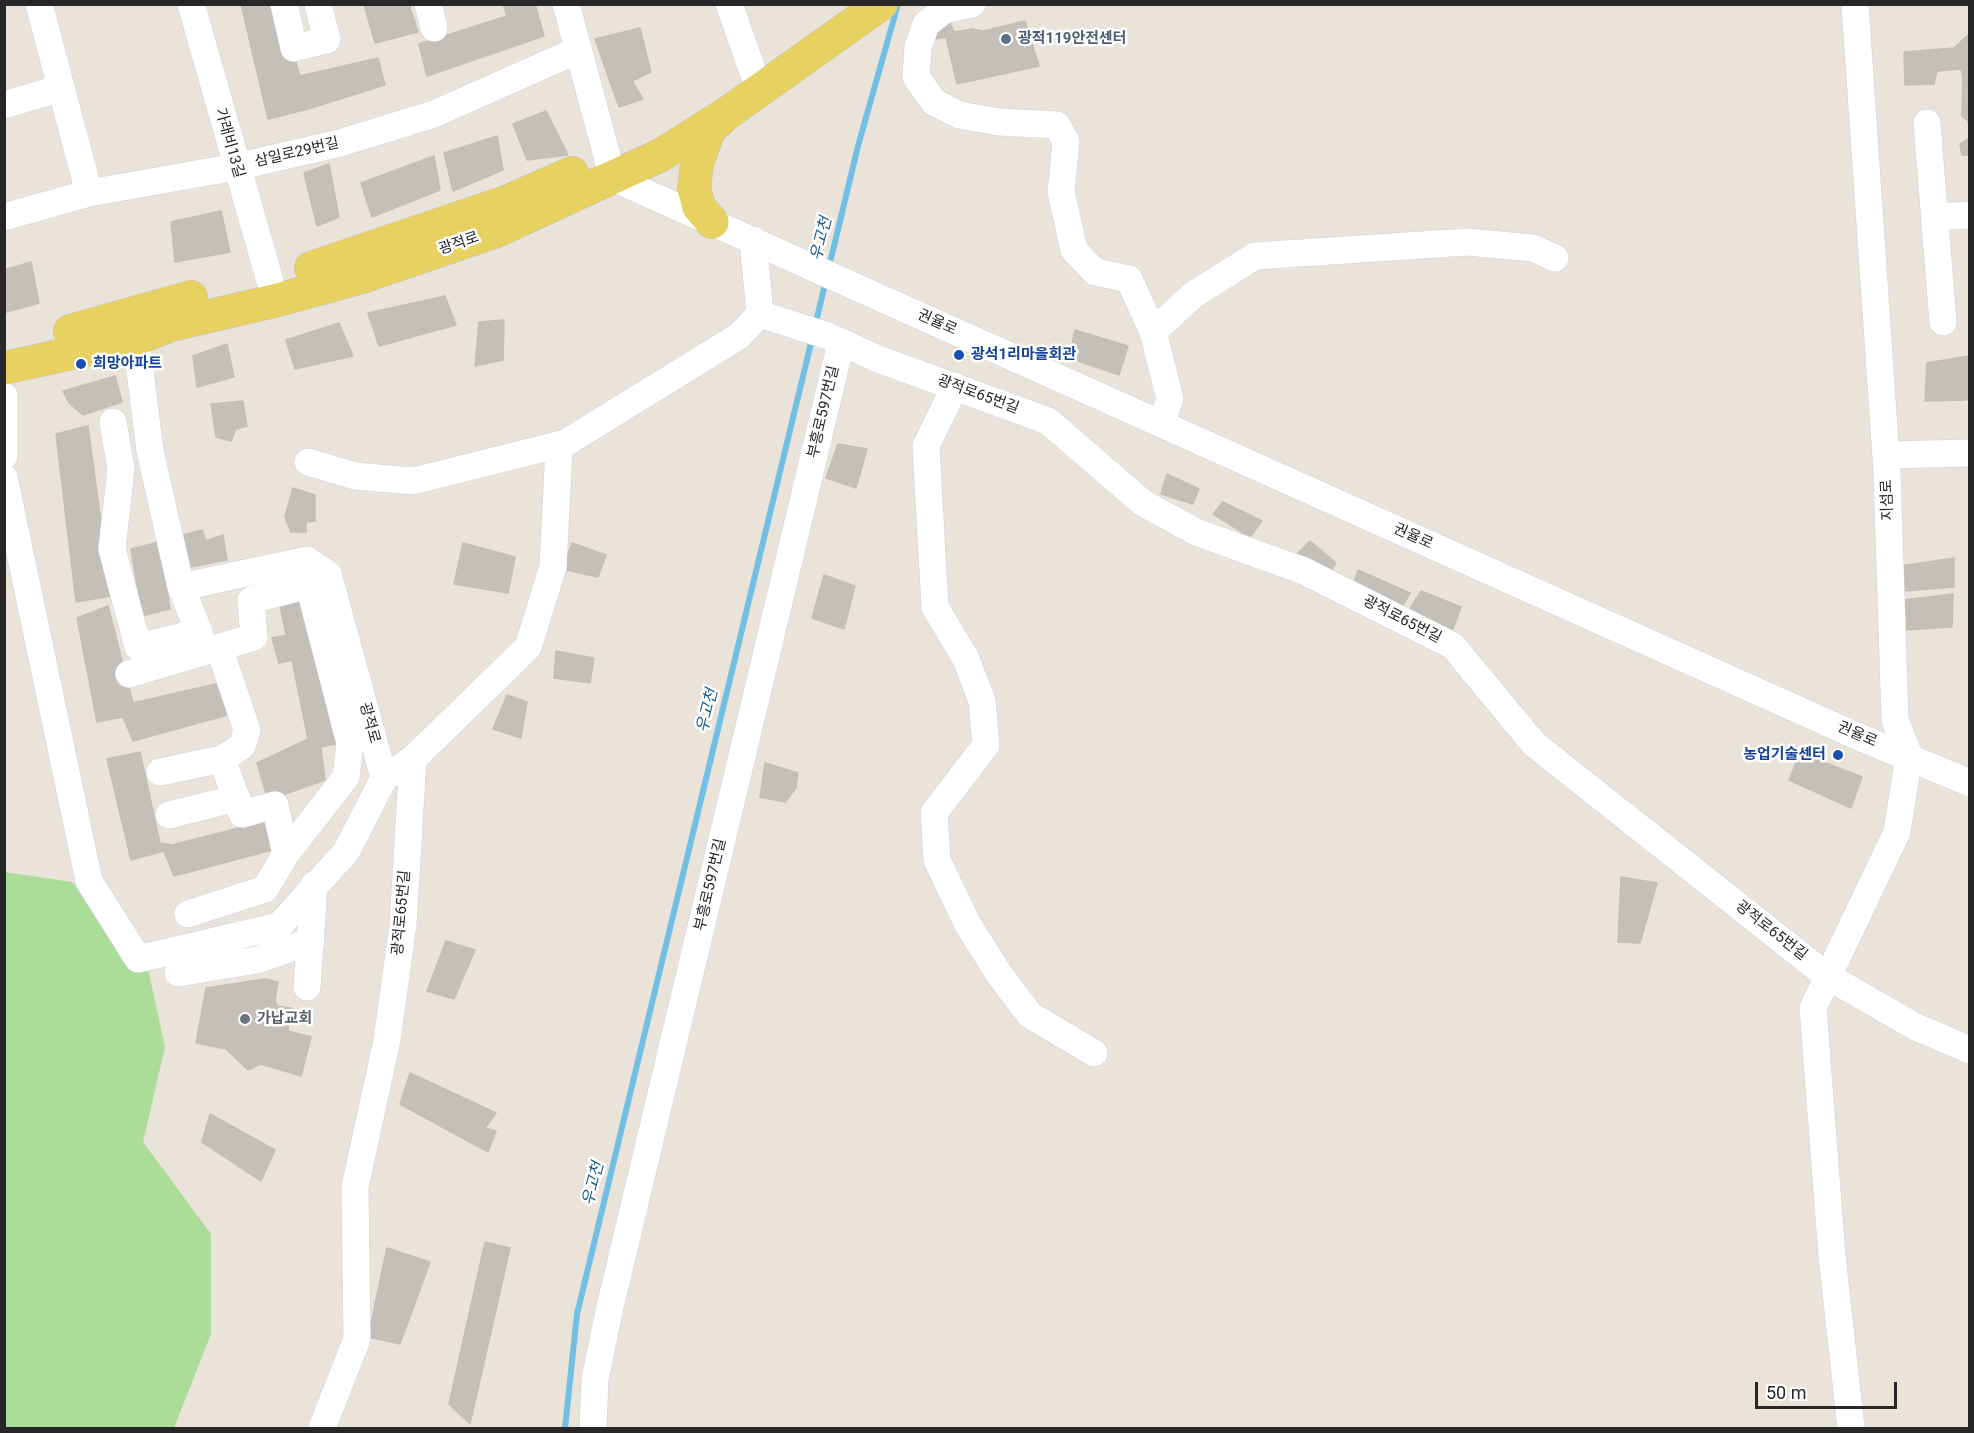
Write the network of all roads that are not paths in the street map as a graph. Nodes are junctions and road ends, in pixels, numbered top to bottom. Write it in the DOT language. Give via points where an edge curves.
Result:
graph roads {
  1 [pos="191,4"];
  2 [pos="318,4"];
  3 [pos="566,4"];
  4 [pos="729,4"];
  5 [pos="988,4"];
  6 [pos="1855,4"];
  7 [pos="284,5"];
  8 [pos="972,5"];
  9 [pos="866,8"];
  10 [pos="45,9"];
  11 [pos="578,50"];
  12 [pos="753,72"];
  13 [pos="61,88"];
  14 [pos="4,105"];
  15 [pos="729,112"];
  16 [pos="1928,123"];
  17 [pos="236,167"];
  18 [pos="609,168"];
  19 [pos="89,193"];
  20 [pos="1970,215"];
  21 [pos="4,217"];
  22 [pos="1936,217"];
  23 [pos="712,222"];
  24 [pos="753,240"];
  25 [pos="1555,258"];
  26 [pos="270,280"];
  27 [pos="760,314"];
  28 [pos="1943,322"];
  29 [pos="1152,332"];
  30 [pos="136,339"];
  31 [pos="834,339"];
  32 [pos="4,348"];
  33 [pos="4,368"];
  34 [pos="955,386"];
  35 [pos="4,396"];
  36 [pos="113,422"];
  37 [pos="1161,424"];
  38 [pos="565,443"];
  39 [pos="1970,453"];
  40 [pos="1886,455"];
  41 [pos="4,456"];
  42 [pos="308,462"];
  43 [pos="4,477"];
  44 [pos="181,587"];
  45 [pos="207,644"];
  46 [pos="129,674"];
  47 [pos="1909,756"];
  48 [pos="222,759"];
  49 [pos="413,759"];
  50 [pos="160,772"];
  51 [pos="384,778"];
  52 [pos="1970,783"];
  53 [pos="237,798"];
  54 [pos="169,816"];
  55 [pos="286,854"];
  56 [pos="314,885"];
  57 [pos="188,914"];
  58 [pos="311,941"];
  59 [pos="178,973"];
  60 [pos="1827,976"];
  61 [pos="307,987"];
  62 [pos="1970,1050"];
  63 [pos="1094,1053"];
  64 [pos="322,1428"];
  65 [pos="593,1428"];
  66 [pos="1851,1428"];
  1 -- 17 [label="street, 가래비13길"];
  2 -- 7 [label="street" via="327,40 294,48"];
  3 -- 11 [label="street"];
  4 -- 12 [label="street"];
  5 -- 8 [label="street"];
  6 -- 40 [label="street, 지섬로"];
  8 -- 29 [label="street" via="944,10 926,24 918,47 916,77 934,102 959,115 1057,125 1066,142 1061,192 1074,250 1095,272 1129,279"];
  9 -- 12 [label="main road, 광적로"];
  9 -- 15 [label="main road, 광적로"];
  10 -- 13 [label="street"];
  11 -- 17 [label="street, 삼일로29번길" via="435,114 340,143"];
  11 -- 18 [label="street"];
  12 -- 18 [label="main road, 광적로" via="644,139"];
  13 -- 14 [label="street"];
  13 -- 19 [label="street"];
  15 -- 18 [label="main road, 광적로" via="661,155"];
  15 -- 23 [label="main road" via="710,128 697,163 696,198"];
  16 -- 22 [label="street"];
  17 -- 19 [label="street, 삼일로29번길"];
  17 -- 26 [label="street, 가래비13길"];
  18 -- 23 [label="street"];
  18 -- 26 [label="main road, 광적로"];
  18 -- 30 [label="main road, 광적로" via="494,232 362,277 171,325"];
  19 -- 21 [label="street, 삼일로29번길"];
  20 -- 22 [label="street"];
  22 -- 28 [label="street"];
  23 -- 24 [label="street"];
  24 -- 27 [label="street"];
  24 -- 37 [label="street, 권율로"];
  25 -- 29 [label="street" via="1533,248 1467,242 1255,256 1193,295"];
  26 -- 32 [label="main road, 광적로" via="185,298"];
  27 -- 31 [label="street, 광적로65번길"];
  27 -- 38 [label="street" via="739,336"];
  29 -- 37 [label="street" via="1170,399"];
  30 -- 33 [label="main road, 광적로"];
  30 -- 44 [label="street" via="150,451"];
  31 -- 34 [label="street, 광적로65번길"];
  31 -- 65 [label="street, 부흥로597번길" via="610,1307 595,1378"];
  34 -- 60 [label="street, 광적로65번길" via="1048,421 1143,503 1196,532 1304,571 1453,646 1534,744"];
  34 -- 63 [label="street" via="926,446 935,607 966,659 982,701 986,744 934,813 937,860 967,923 1030,1015"];
  35 -- 41 [label="street"];
  36 -- 45 [label="street" via="121,469 112,549 138,647"];
  37 -- 47 [label="street, 권율로"];
  38 -- 42 [label="street" via="413,481 355,476"];
  38 -- 49 [label="street" via="559,447 553,567 528,646"];
  39 -- 40 [label="street"];
  40 -- 47 [label="street, 지섬로" via="1895,720"];
  43 -- 56 [label="street" via="89,881 138,959 279,926"];
  44 -- 45 [label="street"];
  44 -- 51 [label="street, 광적로" via="307,560 328,574"];
  45 -- 46 [label="street"];
  45 -- 48 [label="street" via="247,730 242,746"];
  45 -- 55 [label="street" via="254,637 251,600 309,585 350,743 346,777"];
  47 -- 52 [label="street, 권율로"];
  47 -- 60 [label="street" via="1897,832"];
  48 -- 50 [label="street"];
  48 -- 53 [label="street"];
  49 -- 51 [label="street"];
  49 -- 64 [label="street, 광적로65번길" via="403,925 387,1040 355,1187 357,1339"];
  51 -- 56 [label="street" via="346,852"];
  53 -- 54 [label="street"];
  53 -- 55 [label="street" via="242,814 274,805"];
  55 -- 57 [label="street" via="265,889"];
  56 -- 58 [label="street"];
  58 -- 59 [label="street" via="257,960"];
  58 -- 61 [label="street"];
  60 -- 62 [label="street, 광적로65번길" via="1916,1027"];
  60 -- 66 [label="street" via="1813,1008 1832,1256"];
}
